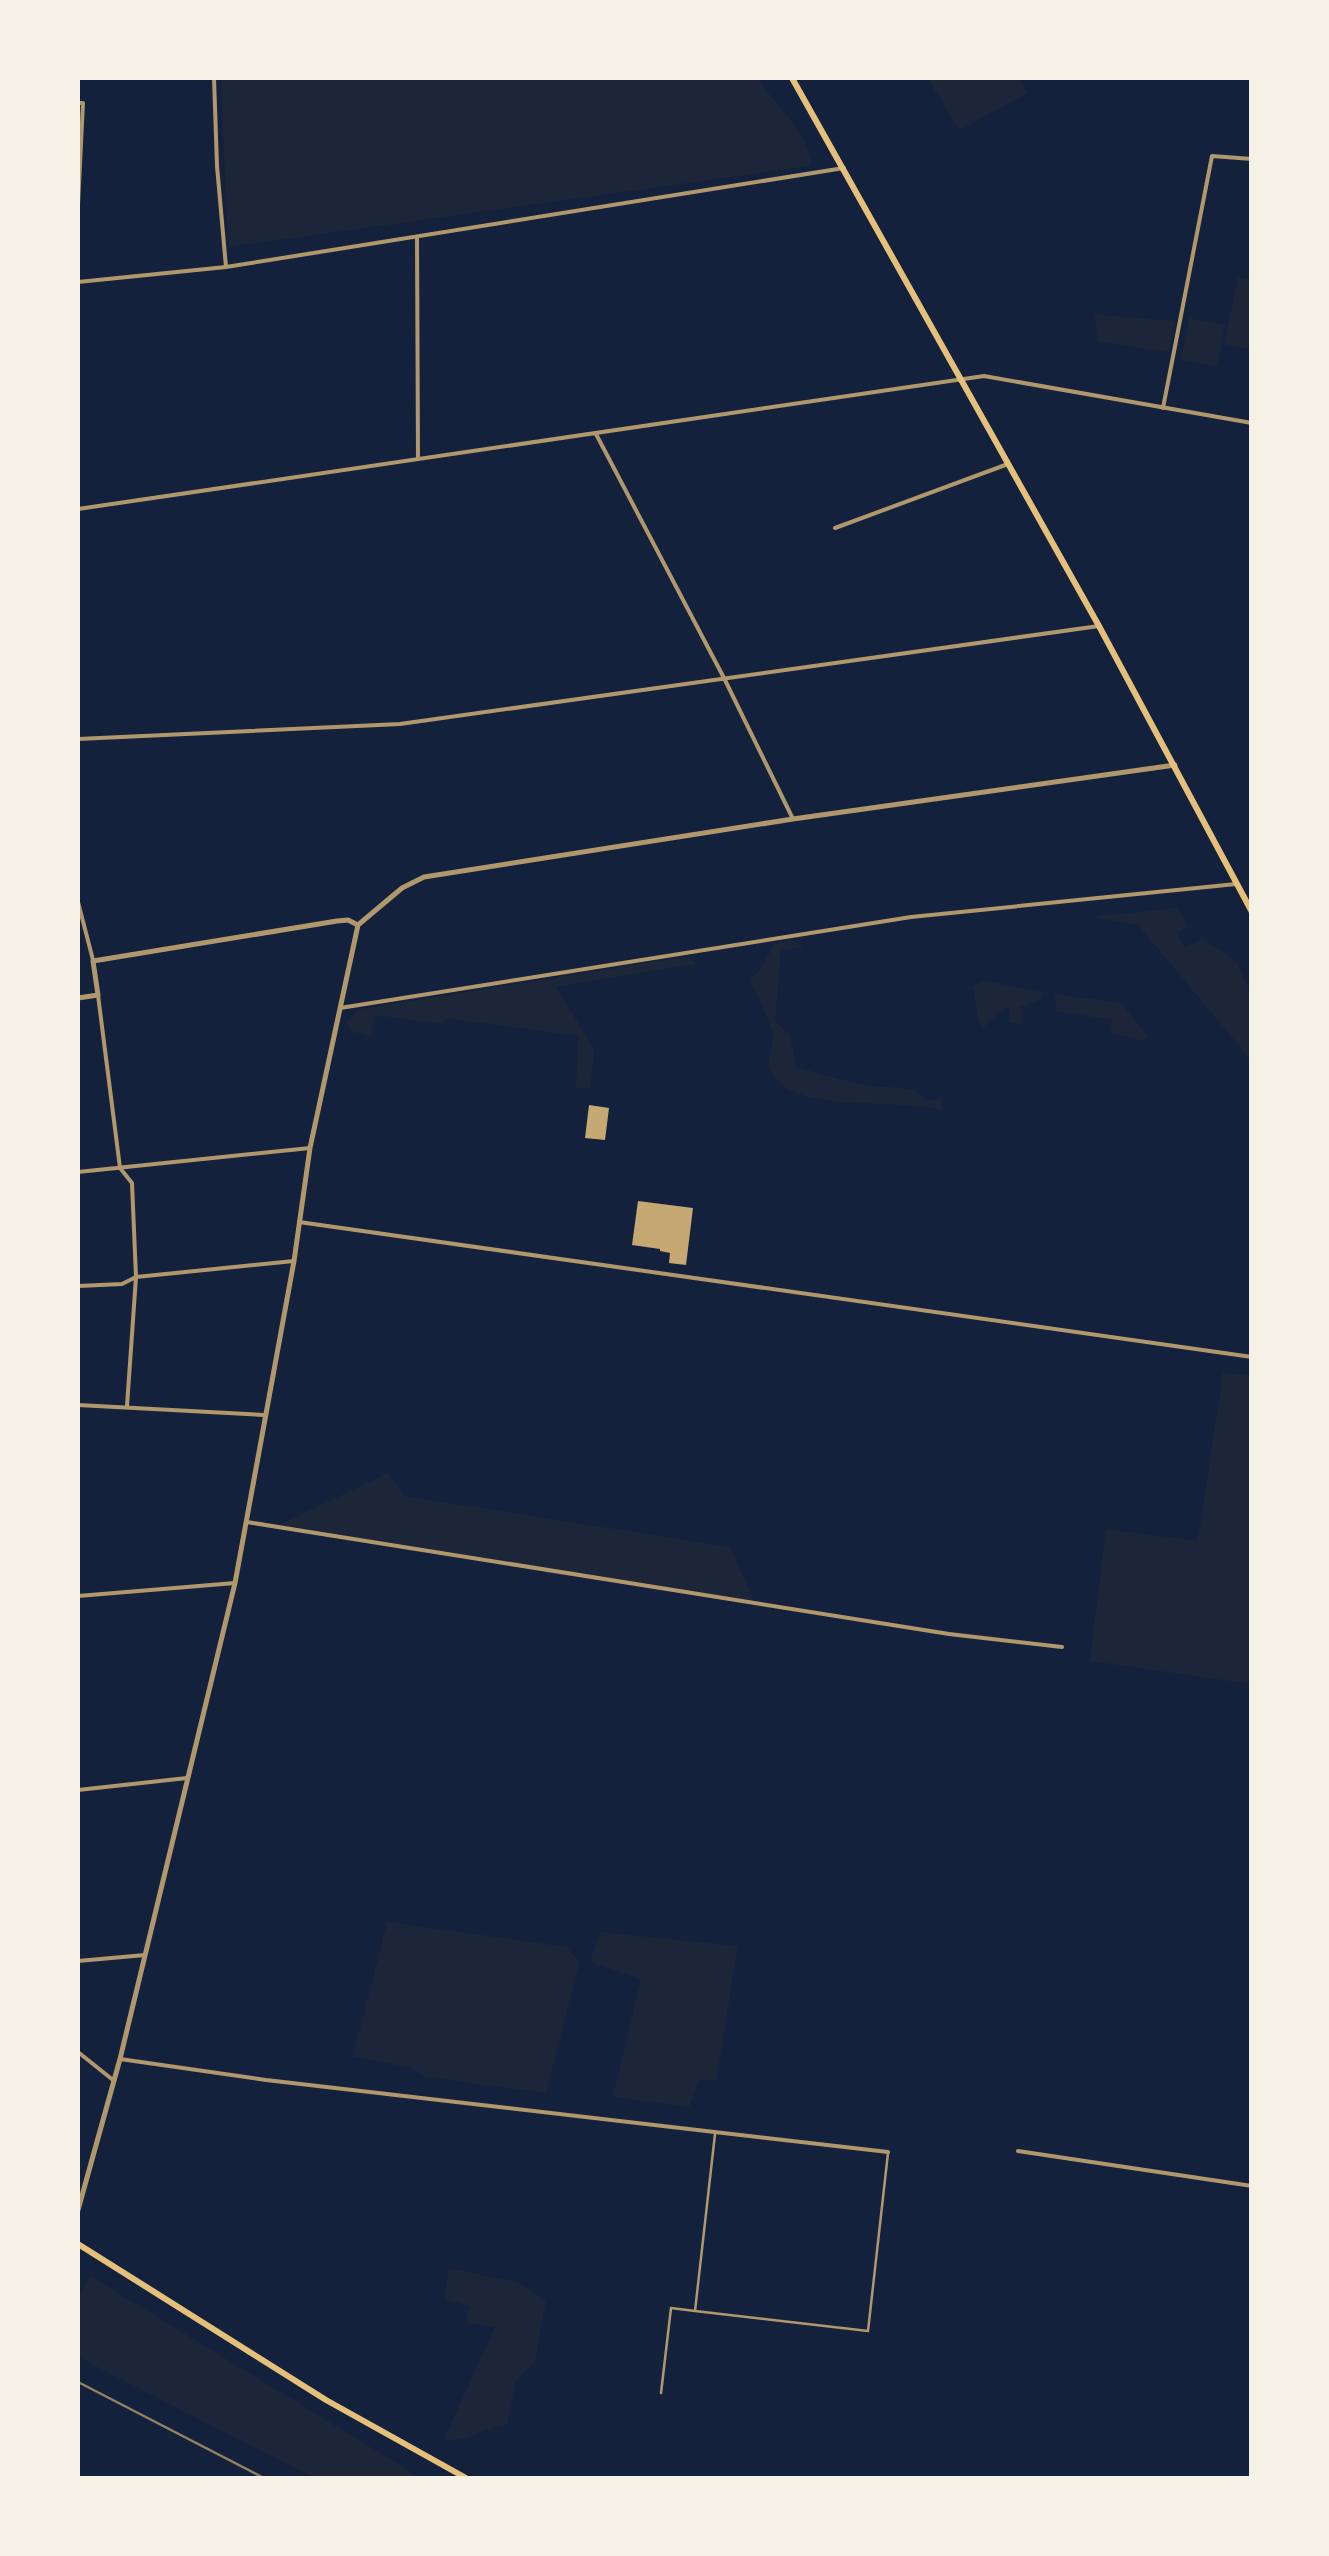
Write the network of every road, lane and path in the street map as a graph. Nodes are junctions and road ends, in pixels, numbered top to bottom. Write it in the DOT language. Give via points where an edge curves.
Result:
graph roads {
  1 [pos="214,78"];
  2 [pos="792,78"];
  3 [pos="78,102"];
  4 [pos="1252,159"];
  5 [pos="844,168"];
  6 [pos="78,205"];
  7 [pos="417,236"];
  8 [pos="226,267"];
  9 [pos="78,282"];
  10 [pos="960,379"];
  11 [pos="1163,408"];
  12 [pos="1252,424"];
  13 [pos="596,434"];
  14 [pos="418,458"];
  15 [pos="1008,464"];
  16 [pos="78,509"];
  17 [pos="835,528"];
  18 [pos="1100,626"];
  19 [pos="724,678"];
  20 [pos="78,739"];
  21 [pos="1175,765"];
  22 [pos="793,819"];
  23 [pos="1236,884"];
  24 [pos="78,902"];
  25 [pos="1252,912"];
  26 [pos="358,925"];
  27 [pos="93,961"];
  28 [pos="98,995"];
  29 [pos="78,998"];
  30 [pos="340,1008"];
  31 [pos="310,1148"];
  32 [pos="120,1168"];
  33 [pos="78,1172"];
  34 [pos="300,1222"];
  35 [pos="294,1261"];
  36 [pos="136,1277"];
  37 [pos="78,1286"];
  38 [pos="1252,1357"];
  39 [pos="78,1405"];
  40 [pos="128,1406"];
  41 [pos="264,1414"];
  42 [pos="248,1522"];
  43 [pos="235,1583"];
  44 [pos="78,1596"];
  45 [pos="1062,1647"];
  46 [pos="189,1778"];
  47 [pos="78,1790"];
  48 [pos="145,1954"];
  49 [pos="78,1961"];
  50 [pos="78,2052"];
  51 [pos="120,2059"];
  52 [pos="113,2080"];
  53 [pos="716,2132"];
  54 [pos="1018,2151"];
  55 [pos="888,2152"];
  56 [pos="1252,2186"];
  57 [pos="78,2210"];
  58 [pos="78,2244"];
  59 [pos="696,2311"];
  60 [pos="661,2393"];
  61 [pos="466,2478"];
  1 -- 8 [label="street"];
  2 -- 5 [label="main road"];
  3 -- 6 [label="street"];
  4 -- 11 [label="street" via="1212,156"];
  5 -- 7 [label="street"];
  5 -- 10 [label="main road"];
  7 -- 8 [label="street"];
  7 -- 14 [label="street"];
  8 -- 9 [label="street"];
  10 -- 11 [label="street" via="984,376"];
  10 -- 13 [label="street"];
  10 -- 15 [label="main road"];
  11 -- 12 [label="street"];
  13 -- 14 [label="street"];
  13 -- 19 [label="street"];
  14 -- 16 [label="street"];
  15 -- 17 [label="street"];
  15 -- 18 [label="main road"];
  18 -- 19 [label="street"];
  18 -- 21 [label="main road"];
  19 -- 20 [label="street" via="400,724"];
  19 -- 22 [label="street"];
  21 -- 22 [label="street"];
  21 -- 23 [label="main road"];
  22 -- 26 [label="street" via="424,877"];
  23 -- 25 [label="main road"];
  23 -- 30 [label="street" via="911,917"];
  24 -- 27 [label="street"];
  26 -- 27 [label="street" via="337,921"];
  26 -- 30 [label="street"];
  27 -- 28 [label="street"];
  28 -- 29 [label="street"];
  28 -- 32 [label="street"];
  30 -- 31 [label="street"];
  31 -- 32 [label="street"];
  31 -- 34 [label="street"];
  32 -- 33 [label="street"];
  32 -- 36 [label="street" via="132,1184"];
  34 -- 35 [label="street"];
  34 -- 38 [label="street"];
  35 -- 36 [label="street"];
  35 -- 41 [label="street"];
  36 -- 37 [label="street"];
  36 -- 40 [label="street"];
  39 -- 40 [label="street"];
  40 -- 41 [label="street"];
  41 -- 42 [label="street"];
  42 -- 43 [label="street"];
  42 -- 45 [label="street"];
  43 -- 44 [label="street"];
  43 -- 46 [label="street"];
  46 -- 47 [label="street"];
  46 -- 48 [label="street"];
  48 -- 49 [label="street"];
  48 -- 51 [label="street"];
  50 -- 52 [label="street"];
  51 -- 52 [label="street"];
  51 -- 53 [label="street"];
  52 -- 57 [label="street"];
  53 -- 55 [label="street"];
  53 -- 59 [label="lane"];
  54 -- 56 [label="street"];
  55 -- 59 [label="lane" via="868,2331"];
  58 -- 61 [label="main road" via="326,2400"];
  59 -- 60 [label="lane" via="671,2308"];
}
